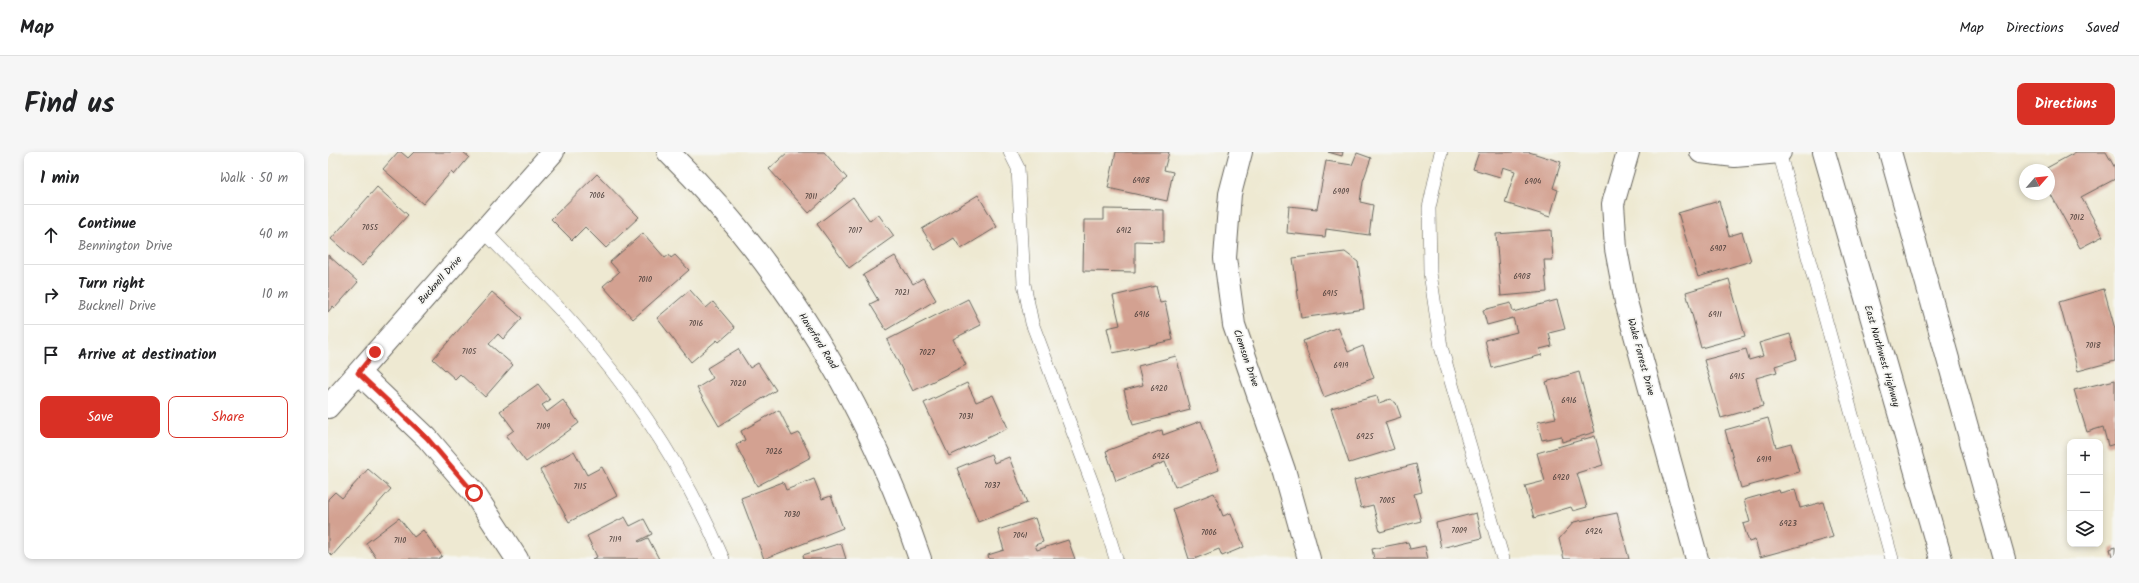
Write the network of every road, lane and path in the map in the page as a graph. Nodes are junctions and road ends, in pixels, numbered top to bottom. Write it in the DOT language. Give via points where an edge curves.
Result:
graph roads {
  1 [pos="553,152"];
  2 [pos="668,152"];
  3 [pos="1010,152"];
  4 [pos="1241,152"];
  5 [pos="1441,152"];
  6 [pos="1628,152"];
  7 [pos="1701,152"];
  8 [pos="1780,152"];
  9 [pos="1824,152"];
  10 [pos="1890,152"];
  11 [pos="484,231"];
  12 [pos="358,373"];
  13 [pos="328,408"];
  14 [pos="517,559"];
  15 [pos="723,559"];
  16 [pos="920,559"];
  17 [pos="1116,559"];
  18 [pos="1309,559"];
  19 [pos="1503,559"];
  20 [pos="1697,559"];
  21 [pos="1892,559"];
  22 [pos="1941,559"];
  23 [pos="2004,559"];
  1 -- 11 [label="street, Bucknell Drive"];
  2 -- 16 [label="street, Haverford Road" via="742,232 784,287 831,361 869,432 904,511"];
  3 -- 17 [label="lane" via="1018,168 1024,284 1032,323 1094,488"];
  4 -- 18 [label="street, Clemson Drive" via="1230,194 1225,258 1234,325 1285,473"];
  5 -- 19 [label="lane" via="1428,208 1430,273 1438,332"];
  6 -- 20 [label="street, Wake Forrest Drive" via="1612,204 1616,249 1626,302"];
  7 -- 8 [label="street" via="1735,156"];
  8 -- 21 [label="lane"];
  9 -- 22 [label="street, East Northwest Highway"];
  10 -- 23 [label="street"];
  11 -- 12 [label="street, Bucknell Drive"];
  11 -- 15 [label="lane" via="576,327 636,401 666,447 708,524"];
  12 -- 13 [label="street, Bucknell Drive"];
  12 -- 14 [label="street" via="427,438 474,493"];
}
